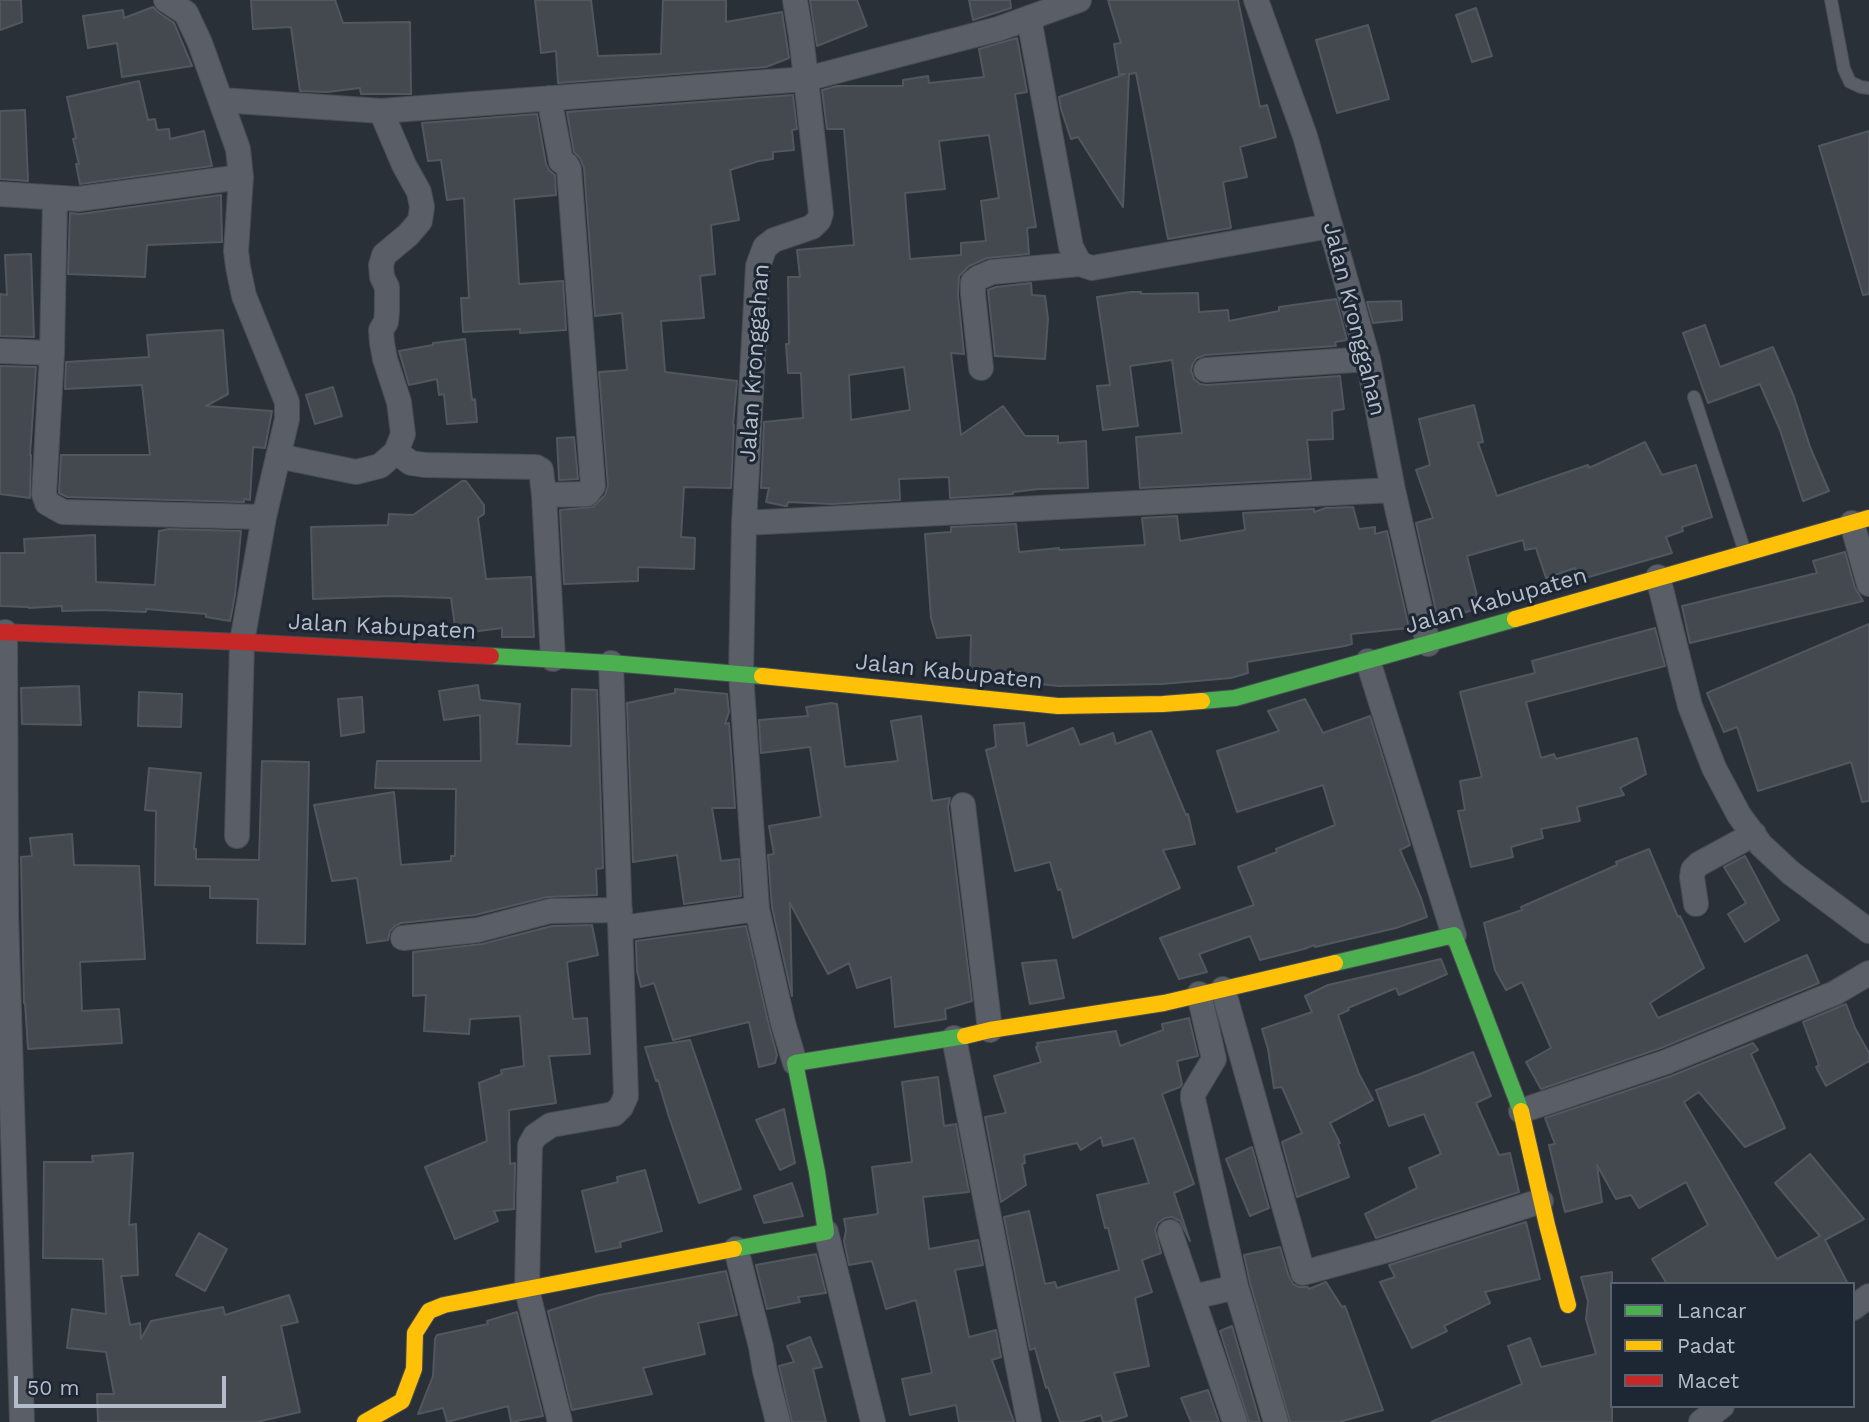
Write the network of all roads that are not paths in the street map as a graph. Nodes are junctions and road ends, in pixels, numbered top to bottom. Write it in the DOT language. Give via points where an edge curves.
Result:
graph roads {
  1 [pos="166,0"];
  2 [pos="795,0"];
  3 [pos="1079,0"];
  4 [pos="1255,0"];
  5 [pos="1831,0"];
  6 [pos="1029,18"];
  7 [pos="806,79"];
  8 [pos="1869,88"];
  9 [pos="549,98"];
  10 [pos="221,100"];
  11 [pos="381,111"];
  12 [pos="242,177"];
  13 [pos="0,194"];
  14 [pos="55,199"];
  15 [pos="1330,226"];
  16 [pos="1080,264"];
  17 [pos="0,351"];
  18 [pos="52,353"];
  19 [pos="1368,359"];
  20 [pos="981,368"];
  21 [pos="1206,370"];
  22 [pos="1694,397"];
  23 [pos="396,452"];
  24 [pos="278,456"];
  25 [pos="1393,489"];
  26 [pos="544,495"];
  27 [pos="264,517"];
  28 [pos="1860,521"];
  29 [pos="744,523"];
  30 [pos="1745,553"];
  31 [pos="1658,577"];
  32 [pos="1869,584"];
  33 [pos="2,632"];
  34 [pos="242,642"];
  35 [pos="1428,644"];
  36 [pos="553,660"];
  37 [pos="1368,661"];
  38 [pos="611,663"];
  39 [pos="741,674"];
  40 [pos="963,805"];
  41 [pos="1754,834"];
  42 [pos="237,836"];
  43 [pos="1696,904"];
  44 [pos="757,909"];
  45 [pos="3,915"];
  46 [pos="620,919"];
  47 [pos="1869,931"];
  48 [pos="1454,934"];
  49 [pos="403,938"];
  50 [pos="1869,973"];
  51 [pos="1223,989"];
  52 [pos="1199,995"];
  53 [pos="990,1030"];
  54 [pos="954,1038"];
  55 [pos="795,1063"];
  56 [pos="1521,1111"];
  57 [pos="1541,1201"];
  58 [pos="826,1232"];
  59 [pos="1170,1232"];
  60 [pos="736,1249"];
  61 [pos="1236,1287"];
  62 [pos="527,1290"];
  63 [pos="1193,1297"];
  64 [pos="1568,1305"];
  65 [pos="1720,1408"];
  66 [pos="22,1422"];
  67 [pos="365,1422"];
  68 [pos="560,1422"];
  69 [pos="778,1422"];
  70 [pos="873,1422"];
  71 [pos="1029,1422"];
  72 [pos="1235,1422"];
  73 [pos="1276,1422"];
  74 [pos="1702,1422"];
  1 -- 10 [label="street" via="186,13"];
  2 -- 7 [label="street, Jalan Kronggahan"];
  3 -- 6 [label="street"];
  4 -- 15 [label="street, Jalan Kronggahan" via="1305,136"];
  5 -- 8 [label="lane" via="1844,69 1850,82"];
  6 -- 7 [label="street"];
  6 -- 16 [label="street" via="1071,247"];
  7 -- 9 [label="street"];
  7 -- 29 [label="street, Jalan Kronggahan" via="821,213 812,227 765,247 758,266"];
  9 -- 11 [label="street"];
  9 -- 26 [label="street" via="561,160 569,170 593,486 587,494"];
  10 -- 11 [label="street"];
  10 -- 12 [label="street" via="238,149"];
  11 -- 23 [label="street" via="419,192 422,213 408,236 384,255 380,265 387,287 382,343 403,434"];
  12 -- 14 [label="street"];
  12 -- 24 [label="street" via="237,267 244,296 287,402"];
  13 -- 14 [label="street"];
  14 -- 18 [label="street"];
  15 -- 16 [label="street" via="1092,268"];
  15 -- 19 [label="street, Jalan Kronggahan"];
  16 -- 20 [label="street" via="992,272 973,282"];
  17 -- 18 [label="street"];
  18 -- 27 [label="street" via="44,494 52,507 63,512"];
  19 -- 21 [label="street"];
  19 -- 25 [label="street, Jalan Kronggahan"];
  22 -- 30 [label="lane"];
  23 -- 24 [label="street" via="380,466 356,472"];
  23 -- 26 [label="street" via="411,463 425,465 536,467 543,475"];
  24 -- 27 [label="street"];
  25 -- 29 [label="street"];
  25 -- 35 [label="street, Jalan Kronggahan"];
  26 -- 36 [label="street"];
  27 -- 34 [label="street"];
  28 -- 30 [label="main road, Jalan Kabupaten"];
  28 -- 32 [label="street"];
  29 -- 39 [label="street, Jalan Kronggahan"];
  30 -- 31 [label="main road, Jalan Kabupaten"];
  31 -- 35 [label="main road, Jalan Kabupaten"];
  31 -- 41 [label="street" via="1690,706 1714,768"];
  33 -- 34 [label="main road, Jalan Kabupaten"];
  33 -- 45 [label="street"];
  34 -- 36 [label="main road, Jalan Kabupaten"];
  34 -- 42 [label="street"];
  35 -- 37 [label="main road, Jalan Kabupaten"];
  36 -- 38 [label="main road, Jalan Kabupaten"];
  37 -- 39 [label="main road, Jalan Kabupaten" via="1235,698 1163,704 1058,706"];
  37 -- 48 [label="street"];
  38 -- 39 [label="main road, Jalan Kabupaten"];
  38 -- 46 [label="street"];
  39 -- 44 [label="street, Jalan Kronggahan"];
  40 -- 53 [label="street"];
  41 -- 43 [label="street" via="1693,870"];
  41 -- 47 [label="street" via="1791,873"];
  44 -- 46 [label="street"];
  44 -- 55 [label="street, Jalan Kronggahan"];
  45 -- 66 [label="street"];
  46 -- 49 [label="street" via="550,911 478,930"];
  46 -- 62 [label="street" via="626,1096 614,1114 551,1125 530,1145"];
  48 -- 51 [label="main road"];
  48 -- 56 [label="main road"];
  50 -- 56 [label="street" via="1835,993 1678,1057"];
  51 -- 52 [label="main road"];
  51 -- 57 [label="street" via="1303,1273"];
  52 -- 53 [label="main road"];
  52 -- 61 [label="street" via="1214,1059 1193,1094"];
  53 -- 54 [label="main road"];
  54 -- 55 [label="main road"];
  54 -- 71 [label="street"];
  55 -- 58 [label="main road"];
  56 -- 57 [label="main road"];
  57 -- 64 [label="main road"];
  58 -- 60 [label="main road"];
  58 -- 70 [label="street"];
  59 -- 63 [label="street"];
  60 -- 62 [label="main road"];
  60 -- 69 [label="street"];
  61 -- 63 [label="street"];
  61 -- 73 [label="street"];
  62 -- 67 [label="main road" via="429,1311 415,1333 414,1369 402,1402"];
  62 -- 68 [label="street"];
  63 -- 72 [label="street"];
  65 -- 74 [label="street"];
}
